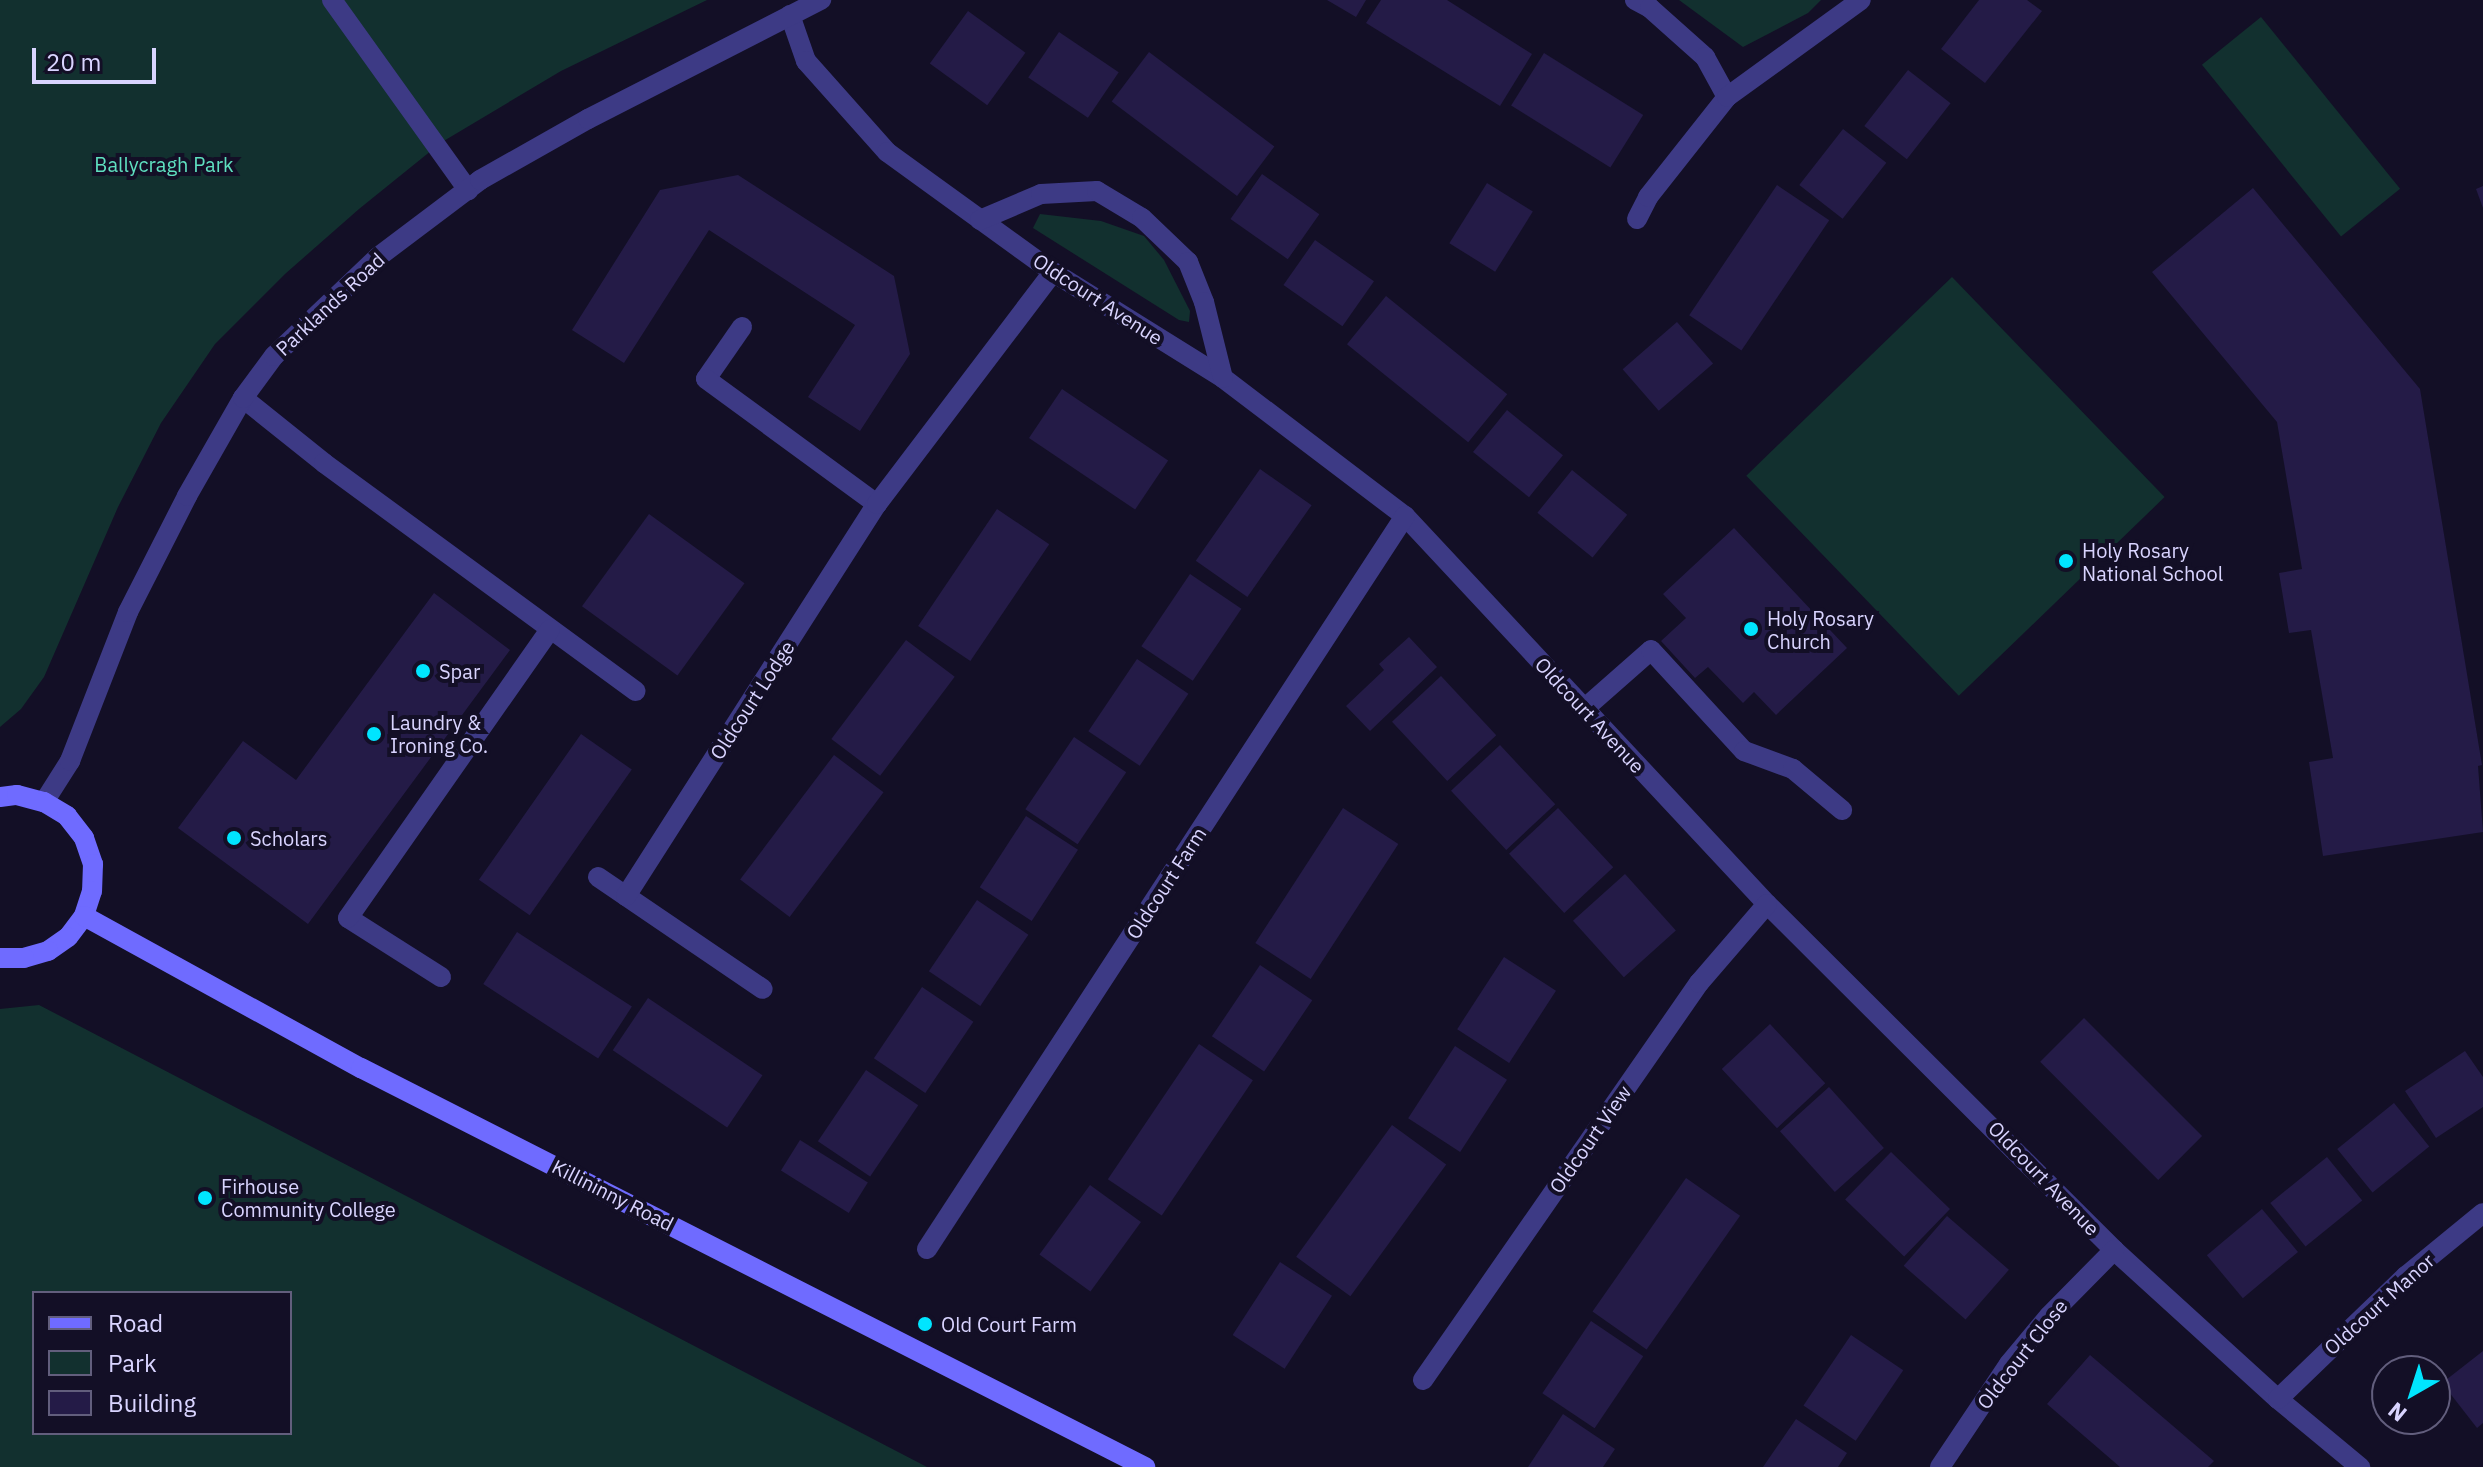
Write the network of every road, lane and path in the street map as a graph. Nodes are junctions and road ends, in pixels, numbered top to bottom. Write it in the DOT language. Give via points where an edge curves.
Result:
graph roads {
  1 [pos="332,0"];
  2 [pos="821,0"];
  3 [pos="1635,0"];
  4 [pos="1861,0"];
  5 [pos="790,15"];
  6 [pos="1727,97"];
  7 [pos="468,190"];
  8 [pos="1637,219"];
  9 [pos="980,220"];
  10 [pos="1053,272"];
  11 [pos="742,327"];
  12 [pos="1223,378"];
  13 [pos="243,398"];
  14 [pos="877,504"];
  15 [pos="1405,516"];
  16 [pos="550,630"];
  17 [pos="635,691"];
  18 [pos="1584,709"];
  19 [pos="0,797"];
  20 [pos="44,802"];
  21 [pos="1842,810"];
  22 [pos="598,877"];
  23 [pos="626,896"];
  24 [pos="1767,904"];
  25 [pos="84,916"];
  26 [pos="0,958"];
  27 [pos="441,977"];
  28 [pos="763,989"];
  29 [pos="2483,1213"];
  30 [pos="927,1249"];
  31 [pos="2114,1250"];
  32 [pos="1423,1380"];
  33 [pos="2278,1399"];
  34 [pos="1145,1467"];
  35 [pos="1940,1467"];
  36 [pos="2360,1467"];
  1 -- 7 [label="street"];
  2 -- 5 [label="street, Parklands Road"];
  3 -- 6 [label="street" via="1705,57"];
  4 -- 6 [label="street"];
  5 -- 7 [label="street, Parklands Road" via="588,119"];
  5 -- 9 [label="street, Oldcourt Avenue" via="806,61 887,152"];
  6 -- 8 [label="street" via="1648,197"];
  7 -- 13 [label="street, Parklands Road" via="378,257 274,356"];
  9 -- 10 [label="street, Oldcourt Avenue"];
  9 -- 12 [label="street" via="1041,194 1097,191 1142,218 1188,262"];
  10 -- 12 [label="street, Oldcourt Avenue"];
  10 -- 14 [label="street, Oldcourt Lodge"];
  11 -- 14 [label="street" via="706,379"];
  12 -- 15 [label="street, Oldcourt Avenue"];
  13 -- 16 [label="street"];
  13 -- 20 [label="street, Parklands Road" via="128,612 70,761"];
  14 -- 23 [label="street, Oldcourt Lodge"];
  15 -- 18 [label="street, Oldcourt Avenue"];
  15 -- 30 [label="street, Oldcourt Farm"];
  16 -- 17 [label="street"];
  16 -- 27 [label="street" via="348,918"];
  18 -- 21 [label="street" via="1651,650 1744,751 1793,769"];
  18 -- 24 [label="street, Oldcourt Avenue"];
  19 -- 20 [label="main road"];
  20 -- 25 [label="main road" via="67,816 84,838 93,864"];
  22 -- 23 [label="street"];
  23 -- 28 [label="street"];
  24 -- 31 [label="street, Oldcourt Avenue"];
  24 -- 32 [label="street, Oldcourt View" via="1699,983"];
  25 -- 26 [label="main road" via="48,951"];
  25 -- 34 [label="main road, Killininny Road" via="361,1068"];
  29 -- 33 [label="street, Oldcourt Manor" via="2406,1276"];
  31 -- 33 [label="street, Oldcourt Avenue"];
  31 -- 35 [label="street, Oldcourt Close" via="2009,1364"];
  33 -- 36 [label="street, Oldcourt Avenue"];
}
